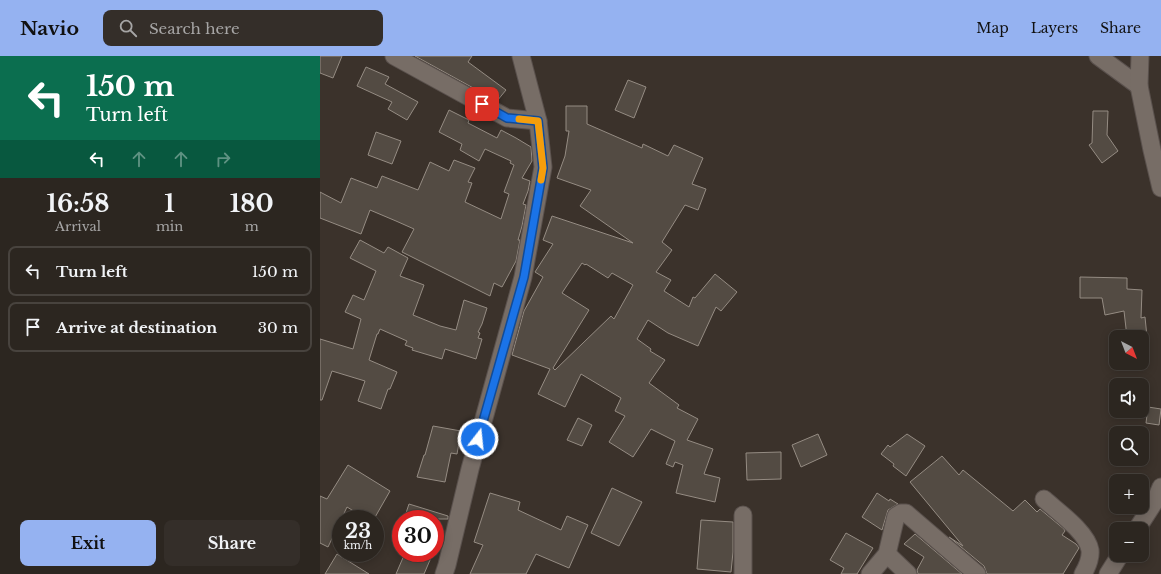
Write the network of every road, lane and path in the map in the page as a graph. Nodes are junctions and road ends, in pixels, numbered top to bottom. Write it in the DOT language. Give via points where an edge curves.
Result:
graph roads {
  1 [pos="394,56"];
  2 [pos="521,56"];
  3 [pos="1098,56"];
  4 [pos="1140,56"];
  5 [pos="1139,86"];
  6 [pos="538,121"];
  7 [pos="1161,188"];
  8 [pos="1161,487"];
  9 [pos="1044,499"];
  10 [pos="743,515"];
  11 [pos="1142,522"];
  12 [pos="887,554"];
  13 [pos="1116,562"];
  14 [pos="444,574"];
  15 [pos="743,574"];
  16 [pos="870,574"];
  17 [pos="908,574"];
  18 [pos="977,574"];
  19 [pos="1083,574"];
  20 [pos="1108,574"];
  1 -- 6 [label="street" via="507,118"];
  2 -- 6 [label="street"];
  3 -- 5 [label="street"];
  4 -- 5 [label="street"];
  5 -- 7 [label="street"];
  6 -- 14 [label="street" via="543,168 524,277 470,469"];
  8 -- 11 [label="street"];
  9 -- 19 [label="street" via="1082,533 1090,550 1088,565"];
  10 -- 15 [label="street"];
  12 -- 16 [label="street"];
  12 -- 17 [label="street"];
  12 -- 18 [label="street" via="896,516 906,513"];
  13 -- 20 [label="street"];
}
